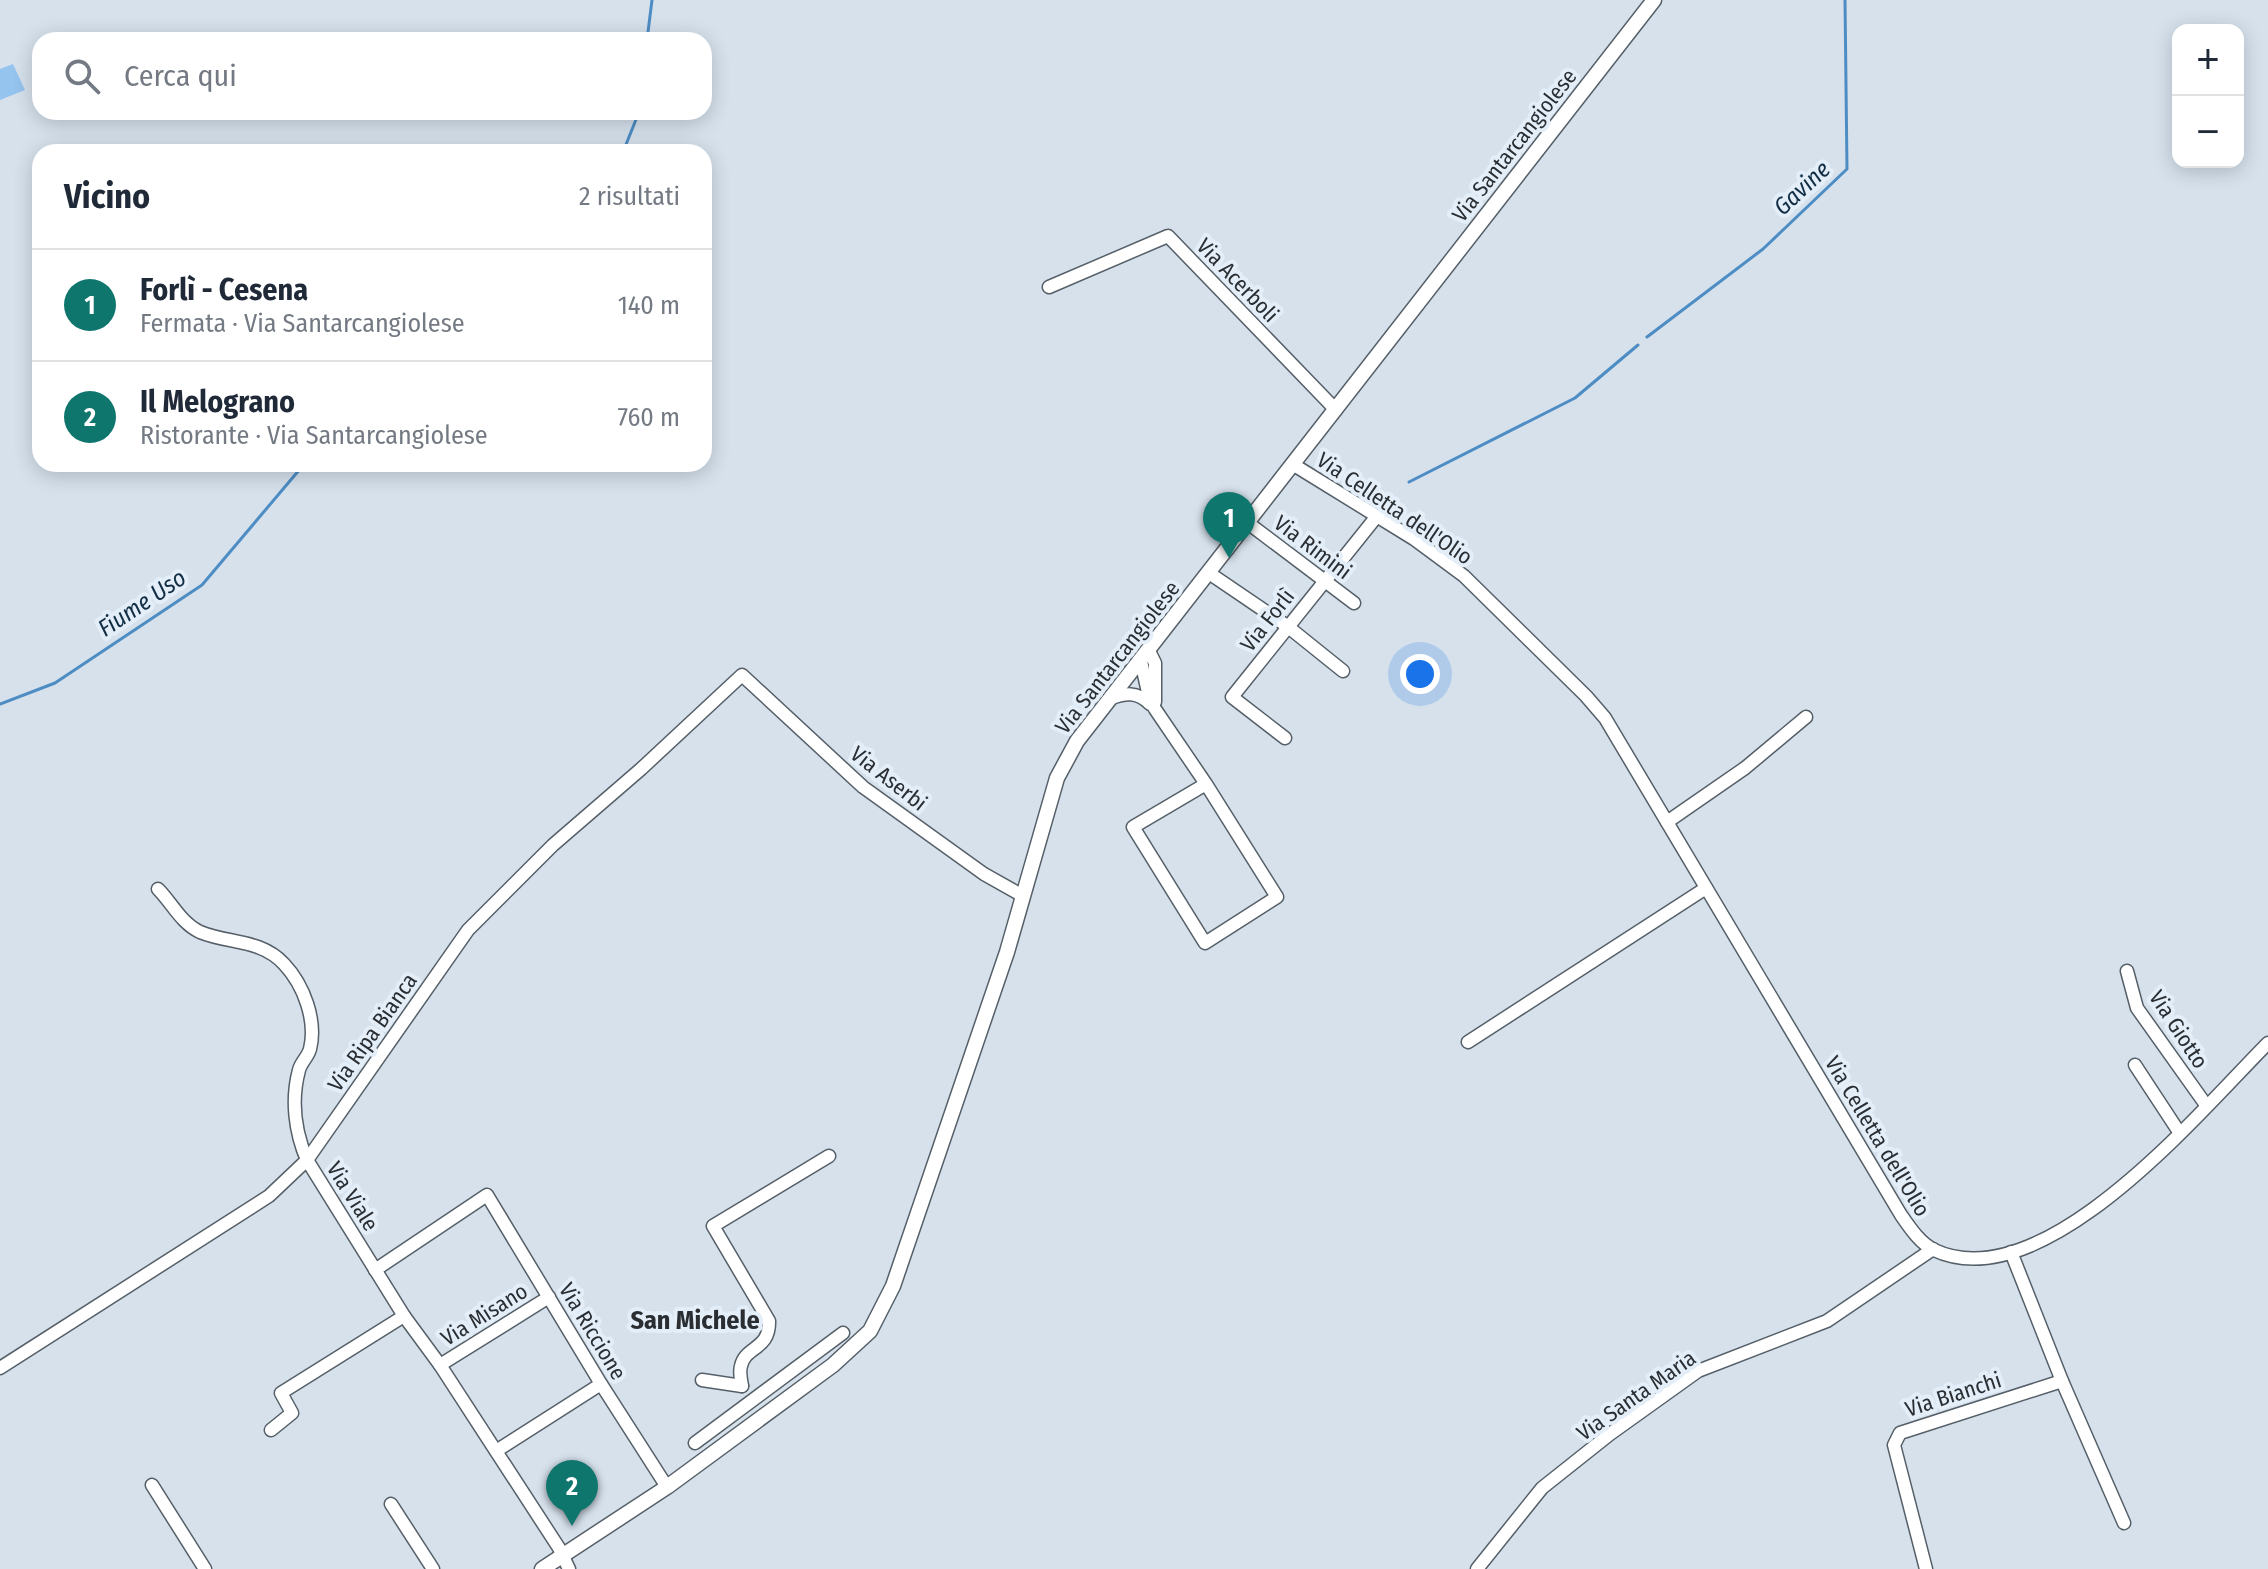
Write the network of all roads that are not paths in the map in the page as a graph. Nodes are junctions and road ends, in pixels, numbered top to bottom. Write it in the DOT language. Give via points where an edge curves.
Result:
graph roads {
  1 [pos="1654,0"];
  2 [pos="1049,287"];
  3 [pos="1336,410"];
  4 [pos="1294,465"];
  5 [pos="1377,516"];
  6 [pos="1248,523"];
  7 [pos="1209,573"];
  8 [pos="1324,580"];
  9 [pos="1354,603"];
  10 [pos="1287,626"];
  11 [pos="1145,656"];
  12 [pos="1343,671"];
  13 [pos="742,675"];
  14 [pos="1108,700"];
  15 [pos="1155,709"];
  16 [pos="1806,717"];
  17 [pos="1285,738"];
  18 [pos="1206,784"];
  19 [pos="1667,822"];
  20 [pos="1706,888"];
  21 [pos="158,889"];
  22 [pos="1023,896"];
  23 [pos="2127,971"];
  24 [pos="1468,1042"];
  25 [pos="2268,1043"];
  26 [pos="2135,1065"];
  27 [pos="2206,1105"];
  28 [pos="2179,1132"];
  29 [pos="829,1156"];
  30 [pos="307,1160"];
  31 [pos="1933,1249"];
  32 [pos="2011,1252"];
  33 [pos="375,1270"];
  34 [pos="549,1297"];
  35 [pos="404,1316"];
  36 [pos="843,1333"];
  37 [pos="440,1365"];
  38 [pos="0,1368"];
  39 [pos="702,1380"];
  40 [pos="2062,1381"];
  41 [pos="601,1384"];
  42 [pos="742,1386"];
  43 [pos="756,1398"];
  44 [pos="769,1413"];
  45 [pos="271,1430"];
  46 [pos="695,1443"];
  47 [pos="496,1451"];
  48 [pos="152,1485"];
  49 [pos="667,1487"];
  50 [pos="391,1504"];
  51 [pos="2124,1523"];
  52 [pos="566,1562"];
  53 [pos="205,1569"];
  54 [pos="433,1569"];
  55 [pos="542,1569"];
  56 [pos="1477,1569"];
  57 [pos="1926,1569"];
  1 -- 3 [label="main road, Via Santarcangiolese"];
  2 -- 3 [label="street, Via Acerboli" via="1168,236"];
  3 -- 4 [label="main road, Via Santarcangiolese"];
  4 -- 5 [label="street, Via Celletta dell'Olio"];
  4 -- 6 [label="main road, Via Santarcangiolese"];
  5 -- 8 [label="street, Via Forlì"];
  5 -- 19 [label="street, Via Celletta dell'Olio" via="1464,576 1586,696 1605,718"];
  6 -- 7 [label="main road, Via Santarcangiolese"];
  6 -- 8 [label="street, Via Rimini"];
  7 -- 10 [label="street"];
  7 -- 11 [label="main road, Via Santarcangiolese"];
  8 -- 9 [label="street, Via Rimini"];
  8 -- 10 [label="street, Via Forlì"];
  10 -- 12 [label="street"];
  10 -- 17 [label="street, Via Forlì" via="1232,697"];
  11 -- 14 [label="main road, Via Santarcangiolese"];
  11 -- 15 [label="street" via="1146,685"];
  13 -- 22 [label="street, Via Aserbi" via="863,787"];
  13 -- 30 [label="street, Via Ripa Bianca" via="553,845 468,930"];
  14 -- 15 [label="street" via="1136,694"];
  14 -- 22 [label="main road, Via Santarcangiolese" via="1057,778"];
  15 -- 18 [label="street"];
  16 -- 19 [label="street"];
  18 -- 18 [label="street" via="1277,897 1205,943 1133,827"];
  19 -- 20 [label="street, Via Celletta dell'Olio"];
  20 -- 24 [label="street"];
  20 -- 31 [label="street, Via Celletta dell'Olio" via="1901,1215"];
  21 -- 30 [label="street, Via Viale" via="199,931 258,945 284,964 302,991 314,1030 299,1068 296,1095 296,1135"];
  22 -- 44 [label="main road, Via Santarcangiolese" via="879,1318 859,1343"];
  23 -- 27 [label="street, Via Giotto" via="2137,1008"];
  25 -- 27 [label="street"];
  26 -- 28 [label="street"];
  27 -- 28 [label="street"];
  28 -- 32 [label="street" via="2099,1207"];
  29 -- 42 [label="street" via="713,1226 769,1321 763,1343 740,1366"];
  30 -- 33 [label="street, Via Viale"];
  30 -- 38 [label="street, Via Ripa Bianca" via="269,1196"];
  31 -- 32 [label="street" via="1971,1258"];
  31 -- 56 [label="street, Via Santa Maria" via="1827,1321 1698,1371 1542,1488"];
  32 -- 40 [label="street"];
  33 -- 34 [label="street, Via Riccione" via="487,1195"];
  33 -- 35 [label="street, Via Viale"];
  34 -- 37 [label="street, Via Misano"];
  34 -- 41 [label="street, Via Riccione"];
  35 -- 37 [label="street, Via Viale"];
  35 -- 45 [label="street" via="281,1393 292,1413"];
  36 -- 43 [label="street"];
  37 -- 47 [label="street, Via Viale"];
  39 -- 42 [label="street"];
  40 -- 51 [label="street"];
  40 -- 57 [label="street, Via Bianchi" via="1900,1433 1894,1445"];
  41 -- 47 [label="street"];
  41 -- 49 [label="street, Via Riccione"];
  42 -- 43 [label="street"];
  43 -- 44 [label="street"];
  43 -- 46 [label="street"];
  44 -- 49 [label="main road, Via Santarcangiolese"];
  47 -- 52 [label="street, Via Viale"];
  48 -- 53 [label="street"];
  49 -- 52 [label="main road, Via Santarcangiolese"];
  50 -- 54 [label="street"];
  52 -- 55 [label="main road, Via Santarcangiolese"];
}
